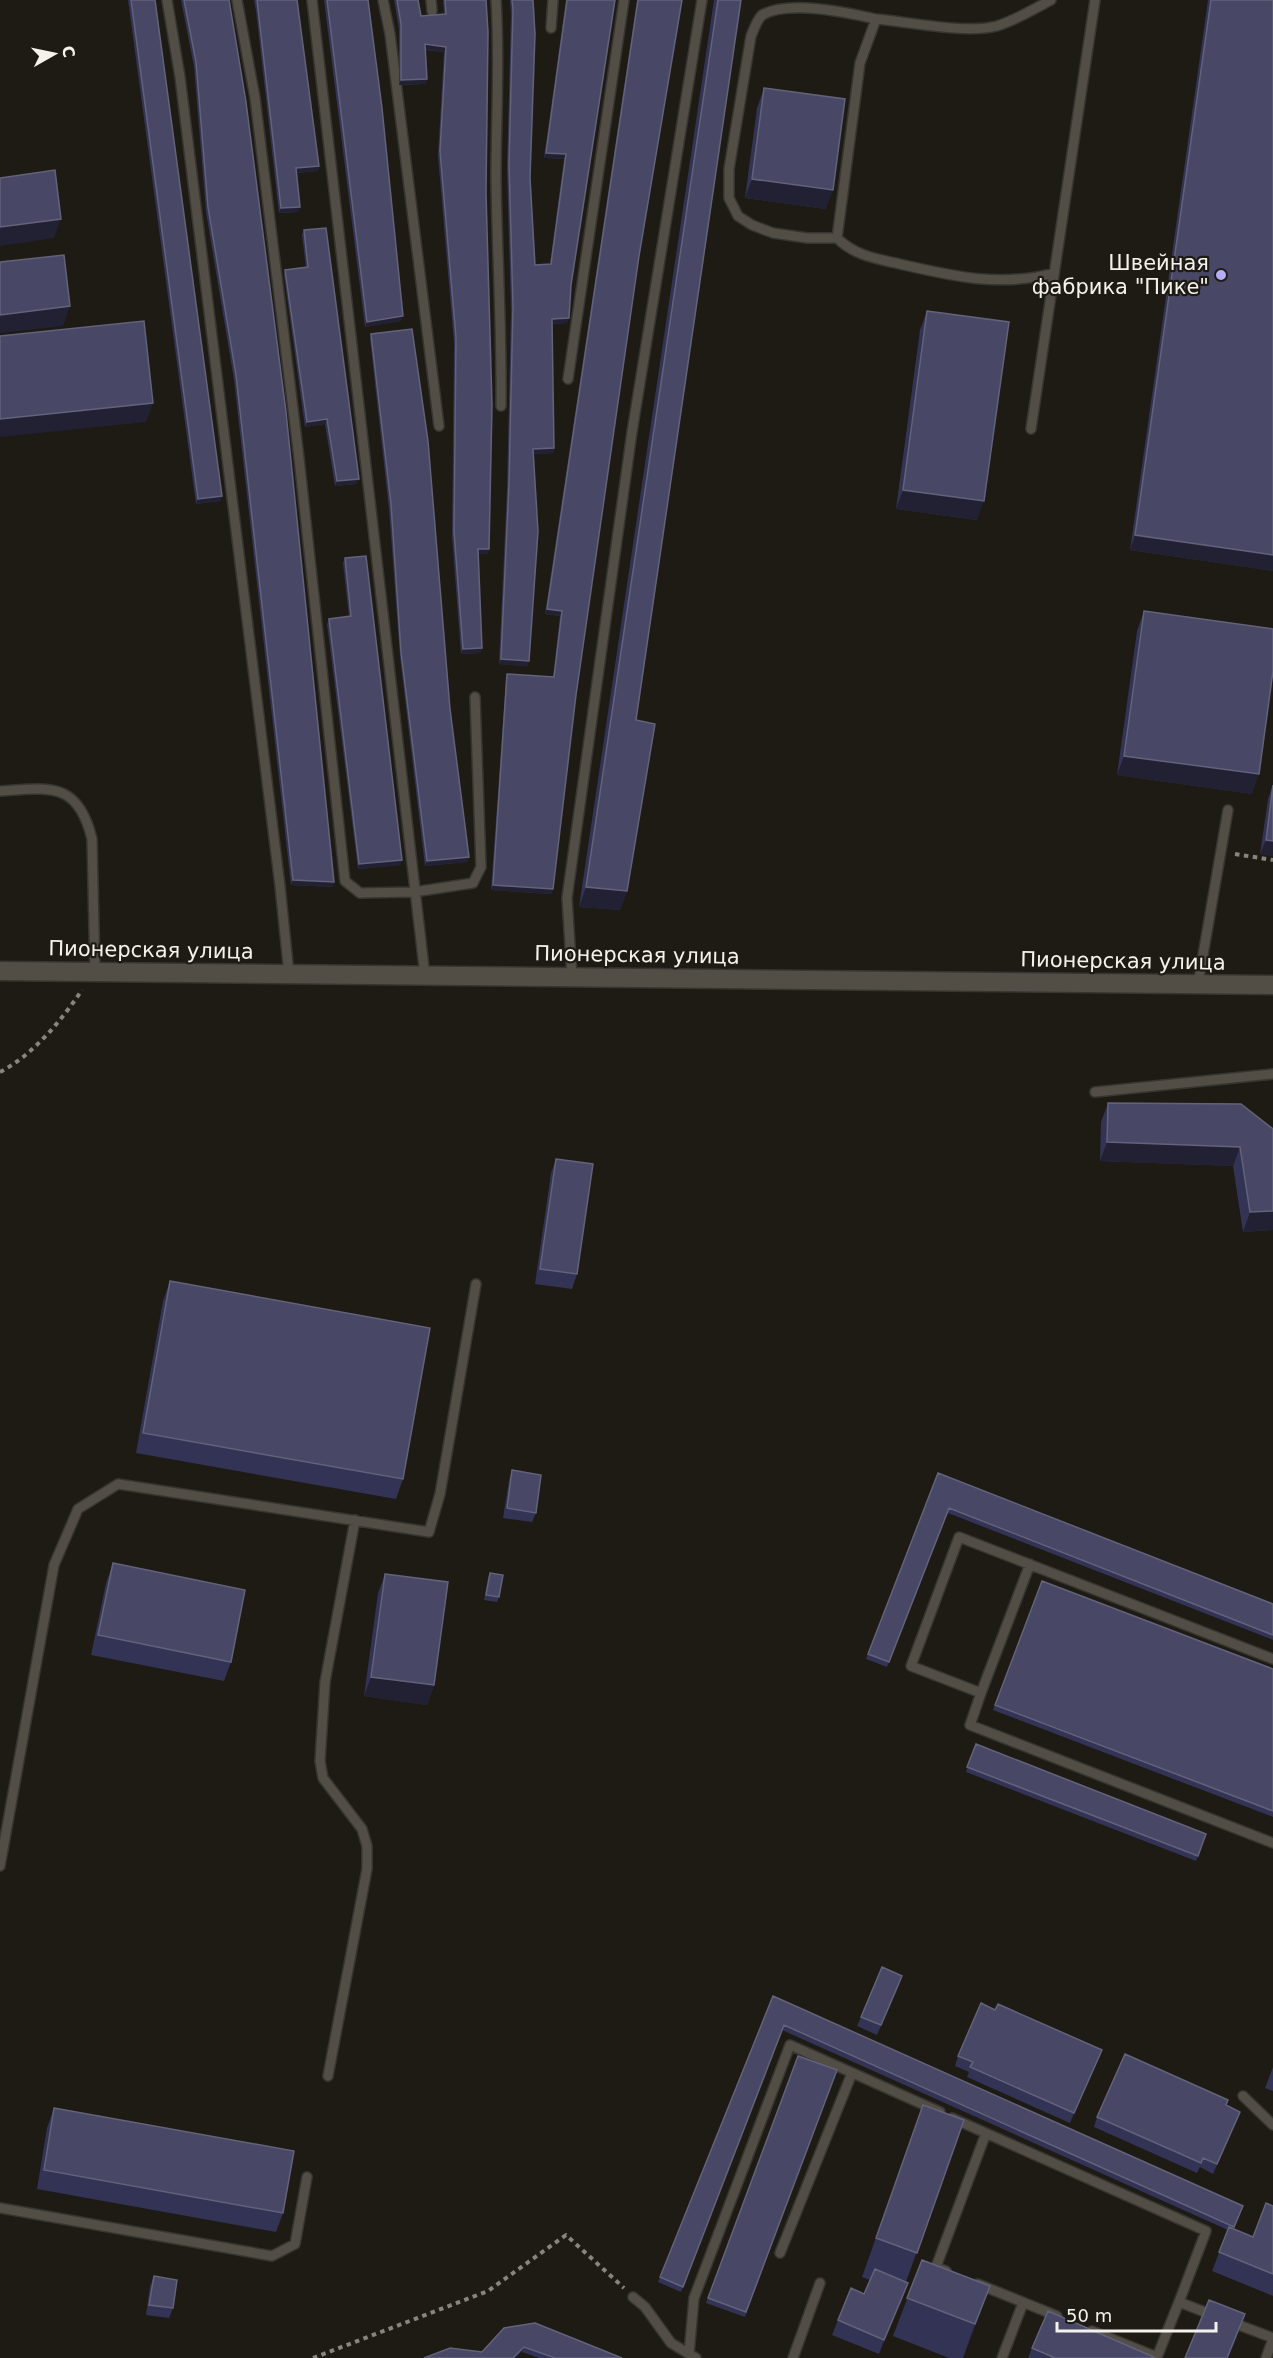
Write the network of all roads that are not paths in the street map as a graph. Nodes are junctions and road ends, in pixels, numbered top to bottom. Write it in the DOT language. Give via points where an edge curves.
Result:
graph roads {
  1 [pos="167,0"];
  2 [pos="237,0"];
  3 [pos="312,0"];
  4 [pos="383,0"];
  5 [pos="431,0"];
  6 [pos="496,0"];
  7 [pos="553,0"];
  8 [pos="624,0"];
  9 [pos="702,0"];
  10 [pos="1052,0"];
  11 [pos="1095,0"];
  12 [pos="432,11"];
  13 [pos="876,19"];
  14 [pos="551,28"];
  15 [pos="837,238"];
  16 [pos="1054,273"];
  17 [pos="568,379"];
  18 [pos="501,406"];
  19 [pos="439,426"];
  20 [pos="1031,429"];
  21 [pos="475,698"];
  22 [pos="0,791"];
  23 [pos="1228,810"];
  24 [pos="414,892"];
  25 [pos="0,971"];
  26 [pos="95,972"];
  27 [pos="289,974"];
  28 [pos="425,976"];
  29 [pos="572,977"];
  30 [pos="1198,984"];
  31 [pos="1273,985"];
  32 [pos="1273,1074"];
  33 [pos="1095,1092"];
  34 [pos="476,1284"];
  35 [pos="355,1520"];
  36 [pos="1030,1564"];
  37 [pos="1273,1659"];
  38 [pos="981,1693"];
  39 [pos="1273,1843"];
  40 [pos="0,1866"];
  41 [pos="852,2073"];
  42 [pos="328,2076"];
  43 [pos="1243,2096"];
  44 [pos="1273,2125"];
  45 [pos="986,2133"];
  46 [pos="307,2177"];
  47 [pos="0,2208"];
  48 [pos="780,2253"];
  49 [pos="958,2276"];
  50 [pos="969,2281"];
  51 [pos="820,2283"];
  52 [pos="633,2297"];
  53 [pos="1023,2302"];
  54 [pos="1179,2302"];
  55 [pos="1064,2319"];
  56 [pos="1085,2328"];
  57 [pos="1273,2339"];
  58 [pos="693,2356"];
  59 [pos="793,2358"];
  60 [pos="1002,2358"];
  61 [pos="1266,2358"];
  1 -- 27 [label="lane"];
  2 -- 24 [label="lane" via="255,98 294,411 345,881 360,893"];
  3 -- 24 [label="lane"];
  4 -- 19 [label="lane"];
  5 -- 12 [label="lane"];
  6 -- 18 [label="lane"];
  7 -- 14 [label="lane"];
  8 -- 17 [label="lane"];
  9 -- 29 [label="lane" via="632,432 567,898"];
  10 -- 13 [label="lane" via="994,26 970,28"];
  11 -- 16 [label="lane"];
  13 -- 15 [label="lane" via="860,63"];
  13 -- 15 [label="lane" via="801,4 776,6 760,16 751,36 729,169 729,198 738,216 762,229 807,238"];
  15 -- 16 [label="lane" via="848,249 864,256 963,278 1032,279"];
  16 -- 20 [label="lane"];
  21 -- 24 [label="lane" via="480,867 473,883"];
  22 -- 26 [label="lane" via="41,789 63,793 78,804 87,819 92,839"];
  23 -- 30 [label="lane"];
  24 -- 28 [label="lane"];
  25 -- 26 [label="street, Пионерская улица"];
  26 -- 27 [label="street, Пионерская улица"];
  27 -- 28 [label="street, Пионерская улица"];
  28 -- 29 [label="street, Пионерская улица"];
  29 -- 30 [label="street, Пионерская улица"];
  30 -- 31 [label="street, Пионерская улица"];
  32 -- 33 [label="lane"];
  34 -- 35 [label="lane" via="440,1494 429,1532"];
  35 -- 40 [label="lane" via="118,1484 78,1509 54,1565"];
  35 -- 42 [label="lane" via="325,1682 320,1761 324,1778 362,1829 367,1869"];
  36 -- 37 [label="lane"];
  36 -- 38 [label="lane"];
  36 -- 38 [label="lane" via="959,1536 911,1666"];
  38 -- 39 [label="lane" via="970,1725"];
  41 -- 45 [label="lane"];
  41 -- 48 [label="lane"];
  41 -- 58 [label="lane" via="790,2045 693,2298"];
  43 -- 44 [label="lane"];
  45 -- 49 [label="lane" via="936,2267"];
  45 -- 54 [label="lane" via="1206,2231"];
  46 -- 47 [label="lane" via="295,2244 272,2256"];
  50 -- 53 [label="lane"];
  51 -- 59 [label="lane"];
  52 -- 58 [label="lane" via="671,2343"];
  53 -- 55 [label="lane"];
  53 -- 60 [label="lane"];
  54 -- 56 [label="lane" via="1157,2357"];
  54 -- 57 [label="lane"];
  57 -- 61 [label="lane"];
}
